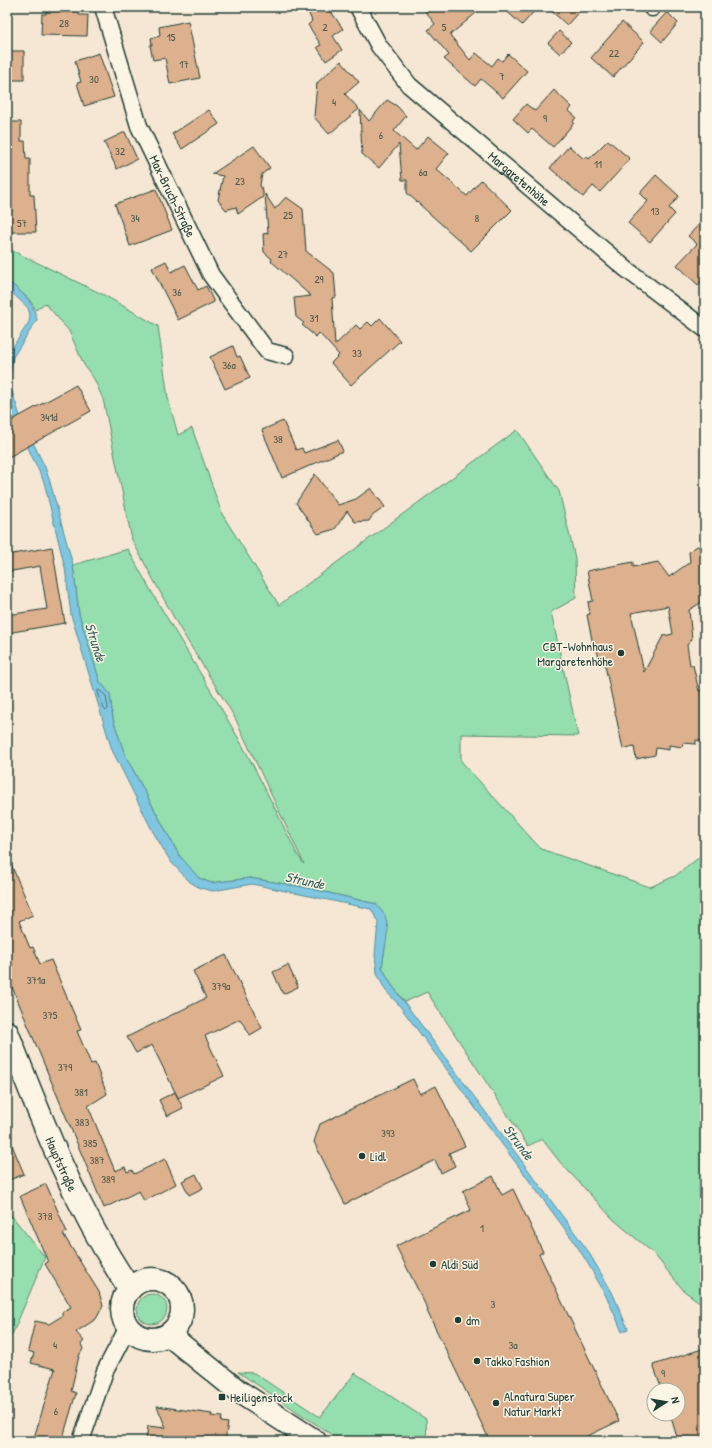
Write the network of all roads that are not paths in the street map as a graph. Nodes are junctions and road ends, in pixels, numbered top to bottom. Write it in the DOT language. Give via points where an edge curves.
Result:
graph roads {
  1 [pos="103,7"];
  2 [pos="358,7"];
  3 [pos="705,329"];
  4 [pos="286,356"];
  5 [pos="7,1032"];
  6 [pos="130,1289"];
  7 [pos="128,1327"];
  8 [pos="169,1335"];
  9 [pos="81,1441"];
  10 [pos="315,1441"];
  1 -- 4 [label="street, Max-Bruch-Straße" via="139,126 211,275 267,351"];
  2 -- 3 [label="street, Margaretenhöhe" via="379,46 409,86 626,269"];
  5 -- 6 [label="main road, Hauptstraße" via="74,1190 113,1264"];
  6 -- 7 [label="main road" via="122,1306 123,1317"];
  6 -- 8 [label="main road" via="140,1282 152,1279 164,1282 177,1292 182,1315 178,1325"];
  7 -- 8 [label="main road" via="136,1335 147,1339 156,1340"];
  7 -- 9 [label="street" via="105,1371"];
  8 -- 10 [label="main road" via="238,1391"];
}
